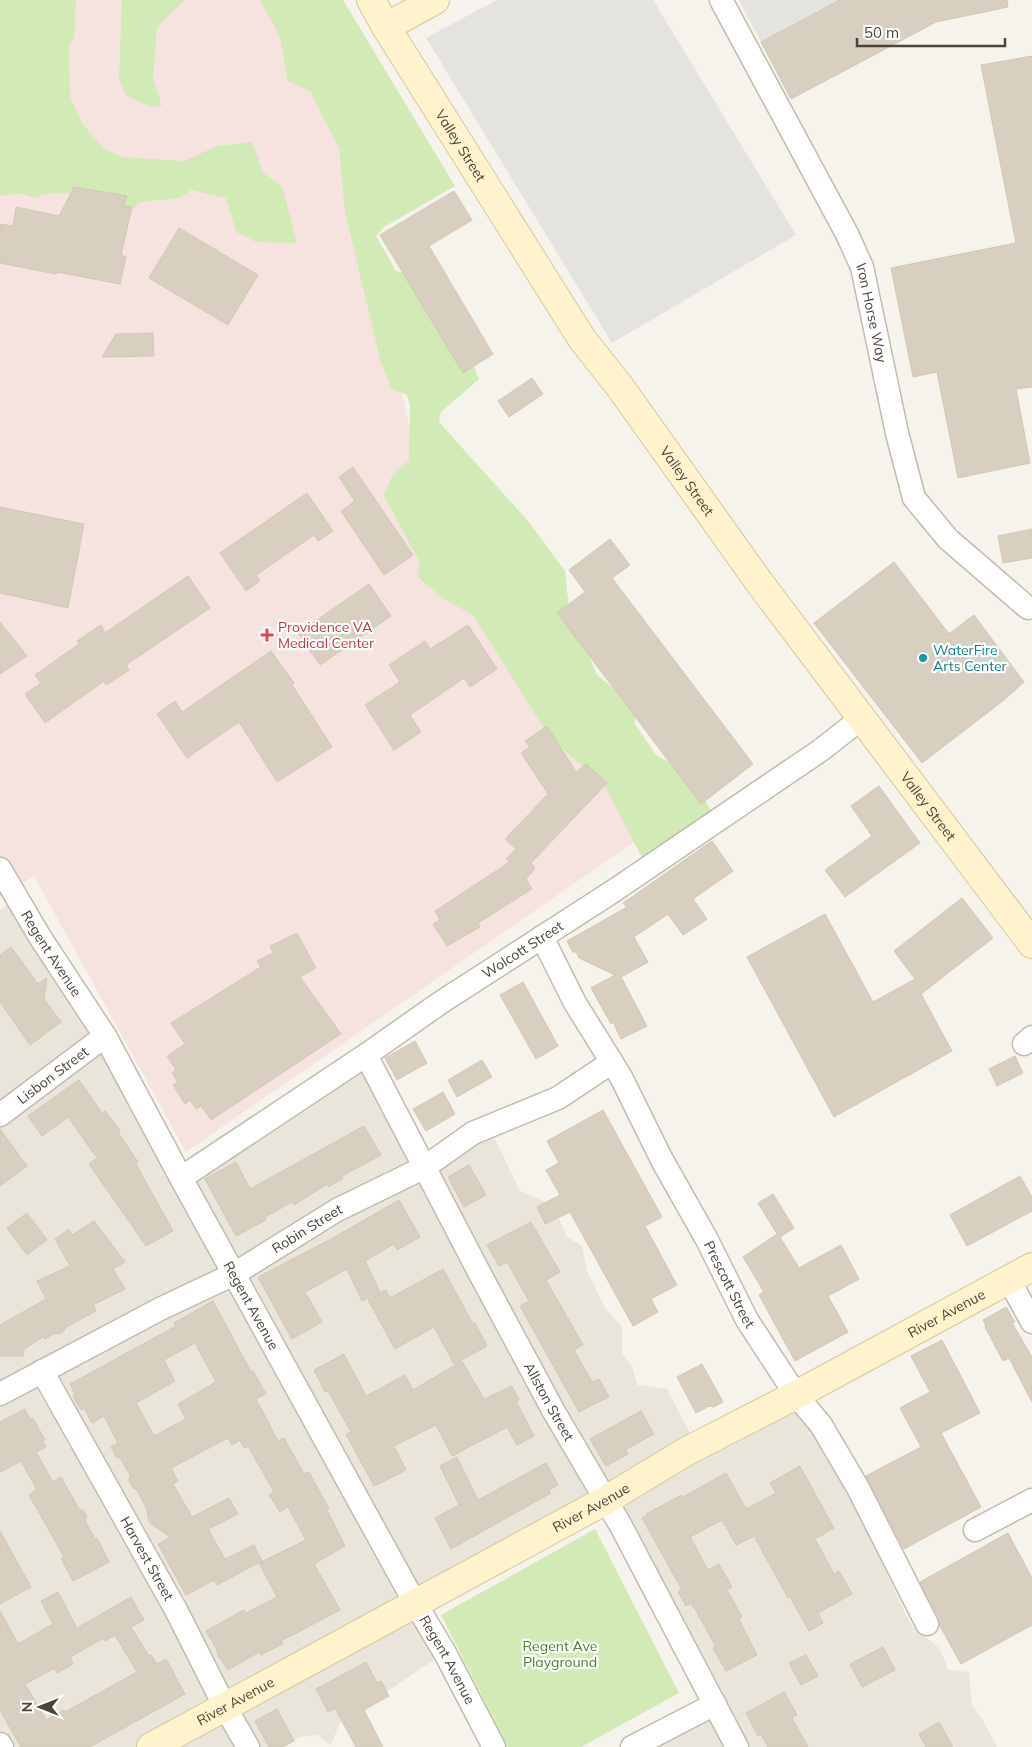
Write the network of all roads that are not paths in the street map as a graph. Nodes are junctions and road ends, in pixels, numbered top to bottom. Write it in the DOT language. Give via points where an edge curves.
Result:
graph roads {
  1 [pos="371,0"];
  2 [pos="435,0"];
  3 [pos="721,0"];
  4 [pos="386,27"];
  5 [pos="1028,608"];
  6 [pos="862,718"];
  7 [pos="0,869"];
  8 [pos="542,937"];
  9 [pos="1032,944"];
  10 [pos="105,1036"];
  11 [pos="366,1055"];
  12 [pos="612,1062"];
  13 [pos="0,1115"];
  14 [pos="425,1167"];
  15 [pos="181,1178"];
  16 [pos="1021,1273"];
  17 [pos="234,1274"];
  18 [pos="1032,1322"];
  19 [pos="42,1371"];
  20 [pos="0,1394"];
  21 [pos="796,1395"];
  22 [pos="606,1500"];
  23 [pos="1032,1500"];
  24 [pos="975,1530"];
  25 [pos="415,1603"];
  26 [pos="927,1624"];
  27 [pos="714,1704"];
  28 [pos="225,1707"];
  29 [pos="0,1744"];
  30 [pos="2,1747"];
  31 [pos="150,1747"];
  32 [pos="248,1747"];
  33 [pos="494,1747"];
  34 [pos="632,1747"];
  35 [pos="737,1747"];
  1 -- 4 [label="main road, Valley Street"];
  2 -- 4 [label="main road"];
  3 -- 5 [label="street, Iron Horse Way" via="848,234 862,267 897,434 914,498 948,538"];
  4 -- 6 [label="main road, Valley Street" via="582,339"];
  6 -- 8 [label="street, Wolcott Street" via="821,750"];
  6 -- 9 [label="main road, Valley Street"];
  7 -- 10 [label="street, Regent Avenue"];
  8 -- 11 [label="street, Wolcott Street"];
  8 -- 12 [label="street, Prescott Street" via="575,1003"];
  10 -- 13 [label="street, Lisbon Street"];
  10 -- 15 [label="street, Regent Avenue"];
  11 -- 14 [label="street, Allston Street"];
  11 -- 15 [label="street, Wolcott Street"];
  12 -- 14 [label="street, Robin Street" via="558,1098 473,1133"];
  12 -- 21 [label="street, Prescott Street" via="747,1320"];
  14 -- 17 [label="street, Robin Street" via="337,1210"];
  14 -- 22 [label="street, Allston Street" via="553,1410"];
  15 -- 17 [label="street, Regent Avenue"];
  16 -- 18 [label="street"];
  16 -- 21 [label="main road, River Avenue"];
  17 -- 19 [label="street, Robin Street"];
  17 -- 25 [label="street, Regent Avenue"];
  19 -- 20 [label="street, Robin Street"];
  19 -- 28 [label="street, Harvest Street" via="176,1610"];
  21 -- 22 [label="main road, River Avenue" via="687,1451"];
  21 -- 26 [label="street, Prescott Street" via="821,1425 858,1488"];
  22 -- 25 [label="main road, River Avenue"];
  22 -- 27 [label="street, Allston Street"];
  23 -- 24 [label="street"];
  25 -- 28 [label="main road, River Avenue"];
  25 -- 33 [label="street, Regent Avenue"];
  27 -- 34 [label="street"];
  27 -- 35 [label="street, Allston Street"];
  28 -- 31 [label="main road, River Avenue"];
  28 -- 32 [label="street, Harvest Street"];
  29 -- 30 [label="street"];
}
